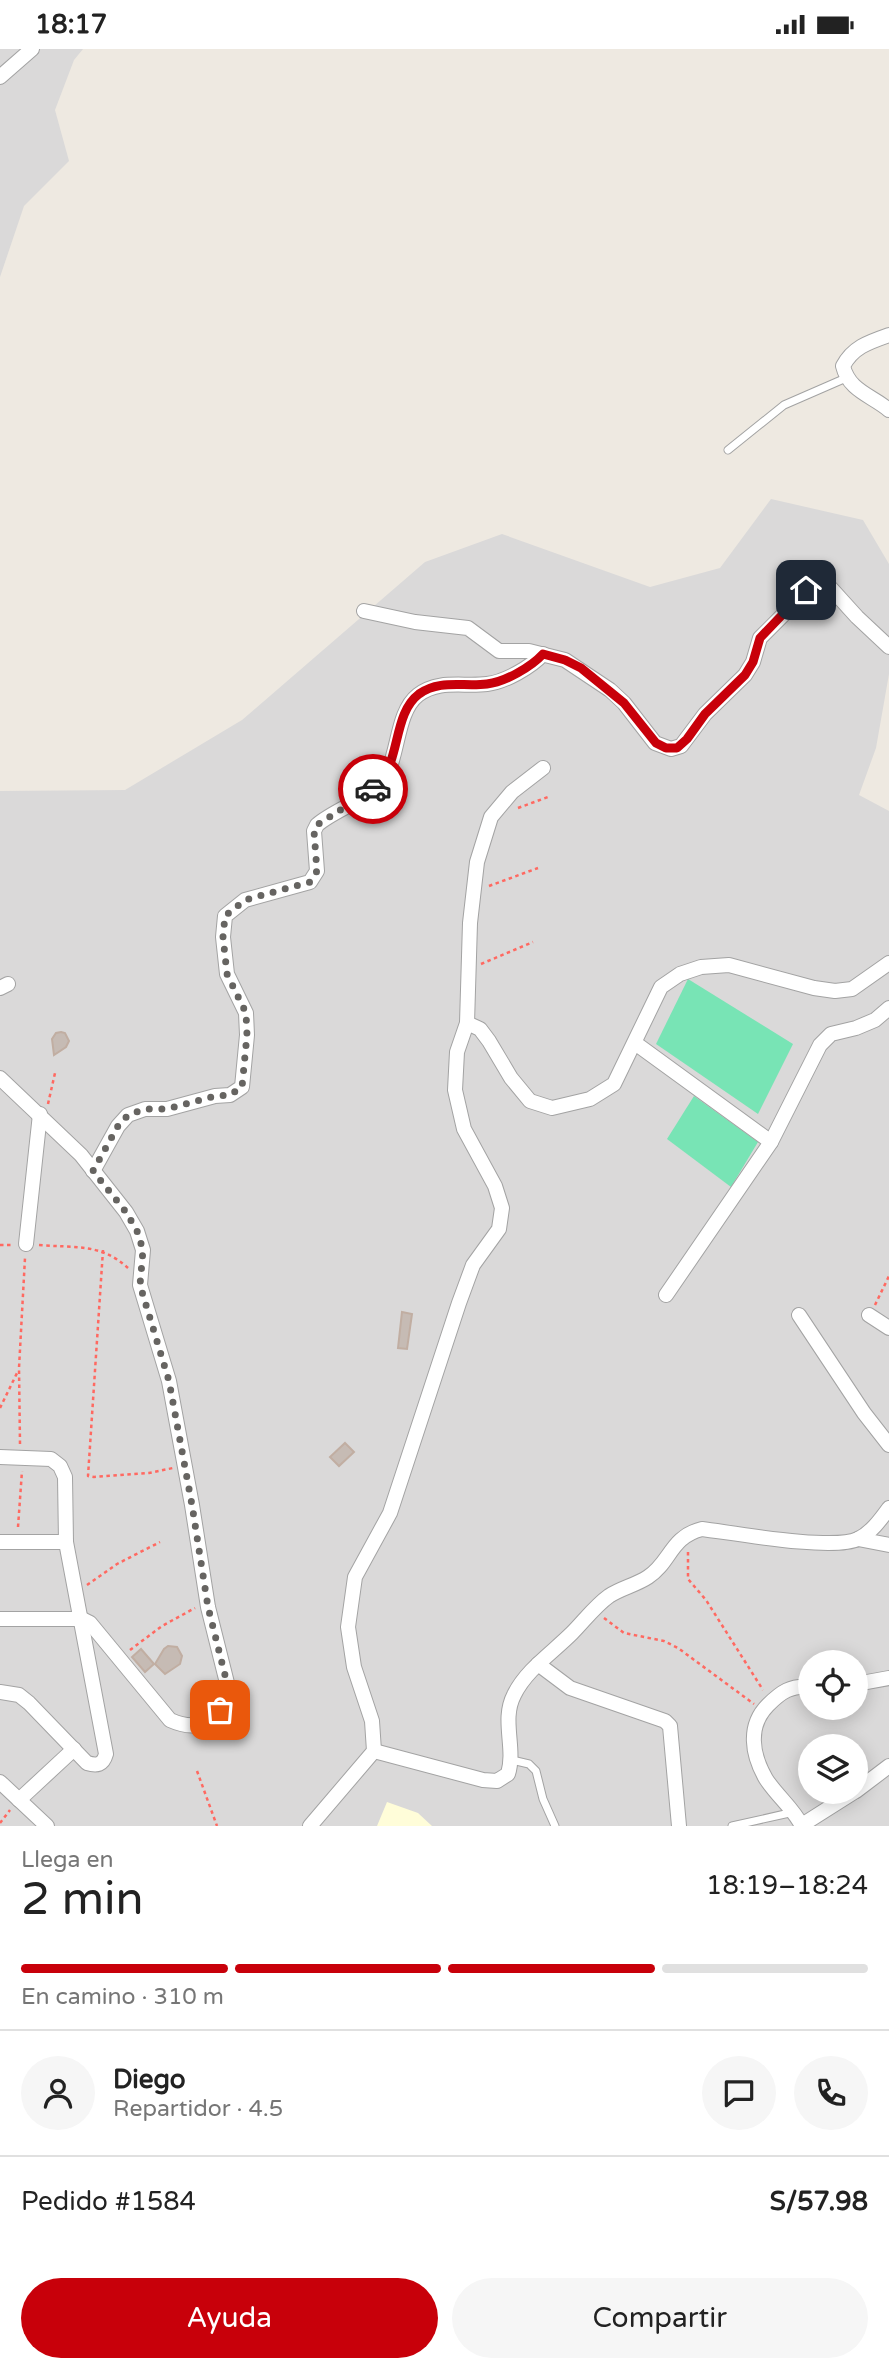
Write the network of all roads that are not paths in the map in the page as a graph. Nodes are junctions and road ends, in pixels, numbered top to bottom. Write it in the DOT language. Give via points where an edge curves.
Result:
graph roads {
  1 [pos="32,49"];
  2 [pos="0,76"];
  3 [pos="889,335"];
  4 [pos="846,378"];
  5 [pos="889,410"];
  6 [pos="727,450"];
  7 [pos="364,611"];
  8 [pos="889,647"];
  9 [pos="543,654"];
  10 [pos="543,768"];
  11 [pos="889,963"];
  12 [pos="889,1008"];
  13 [pos="467,1023"];
  14 [pos="635,1043"];
  15 [pos="0,1078"];
  16 [pos="43,1117"];
  17 [pos="771,1142"];
  18 [pos="93,1171"];
  19 [pos="26,1244"];
  20 [pos="666,1294"];
  21 [pos="799,1315"];
  22 [pos="869,1315"];
  23 [pos="889,1328"];
  24 [pos="889,1445"];
  25 [pos="0,1457"];
  26 [pos="889,1508"];
  27 [pos="858,1539"];
  28 [pos="0,1542"];
  29 [pos="66,1542"];
  30 [pos="889,1545"];
  31 [pos="0,1619"];
  32 [pos="82,1619"];
  33 [pos="538,1664"];
  34 [pos="889,1678"];
  35 [pos="868,1682"];
  36 [pos="798,1686"];
  37 [pos="0,1692"];
  38 [pos="74,1749"];
  39 [pos="374,1751"];
  40 [pos="512,1761"];
  41 [pos="889,1766"];
  42 [pos="868,1781"];
  43 [pos="0,1782"];
  44 [pos="19,1800"];
  45 [pos="835,1804"];
  46 [pos="795,1811"];
  47 [pos="802,1825"];
  48 [pos="47,1826"];
  49 [pos="310,1826"];
  50 [pos="555,1826"];
  51 [pos="679,1826"];
  52 [pos="732,1826"];
  1 -- 2 [label="street"];
  3 -- 4 [label="street" via="849,354 843,366"];
  4 -- 5 [label="street"];
  4 -- 6 [label="lane" via="784,405"];
  7 -- 9 [label="street" via="468,628 499,651"];
  8 -- 9 [label="street" via="828,585 812,586 760,638 745,675 705,714 681,746 671,749 656,743 624,703 588,674"];
  9 -- 18 [label="street" via="491,684 452,683 427,690 411,702 385,777 317,825 317,871 310,882 245,900 225,916 227,974 246,1013 242,1087 230,1095 128,1115"];
  10 -- 13 [label="street" via="512,792 492,817 477,862"];
  11 -- 14 [label="street" via="852,989 835,991 729,965 701,967 680,974 661,988"];
  12 -- 17 [label="street" via="875,1020 831,1034 820,1045"];
  13 -- 14 [label="street" via="480,1029 530,1101 552,1108 590,1100 614,1084"];
  13 -- 39 [label="street" via="457,1052 455,1090 464,1129 502,1208 499,1229 473,1265 459,1303 390,1513 355,1577 348,1627 354,1667 372,1721"];
  14 -- 17 [label="street"];
  15 -- 16 [label="street"];
  16 -- 18 [label="street"];
  16 -- 19 [label="street"];
  17 -- 20 [label="street"];
  18 -- 32 [label="street" via="137,1231 143,1250 140,1285 169,1381 208,1607 228,1687 226,1700 212,1719 200,1725 184,1727 170,1720"];
  21 -- 24 [label="street"];
  22 -- 23 [label="street"];
  25 -- 29 [label="street" via="51,1459 60,1466 65,1477"];
  26 -- 27 [label="street"];
  27 -- 30 [label="street"];
  27 -- 33 [label="street" via="834,1544 702,1529 683,1536 648,1577 611,1594"];
  28 -- 29 [label="street"];
  29 -- 32 [label="street"];
  31 -- 32 [label="street"];
  32 -- 38 [label="street" via="106,1754 101,1764 95,1765"];
  33 -- 40 [label="street" via="514,1694 509,1708"];
  33 -- 51 [label="street" via="570,1688 670,1726"];
  34 -- 35 [label="street"];
  36 -- 46 [label="street" via="786,1689 755,1724 754,1749 766,1780"];
  37 -- 38 [label="street" via="19,1695"];
  38 -- 44 [label="street"];
  39 -- 40 [label="street" via="497,1781 508,1774"];
  39 -- 49 [label="street"];
  40 -- 50 [label="lane" via="529,1764 536,1771"];
  41 -- 42 [label="street"];
  43 -- 44 [label="street"];
  44 -- 48 [label="street"];
  45 -- 47 [label="street"];
  46 -- 47 [label="street"];
  46 -- 52 [label="lane"];
}
